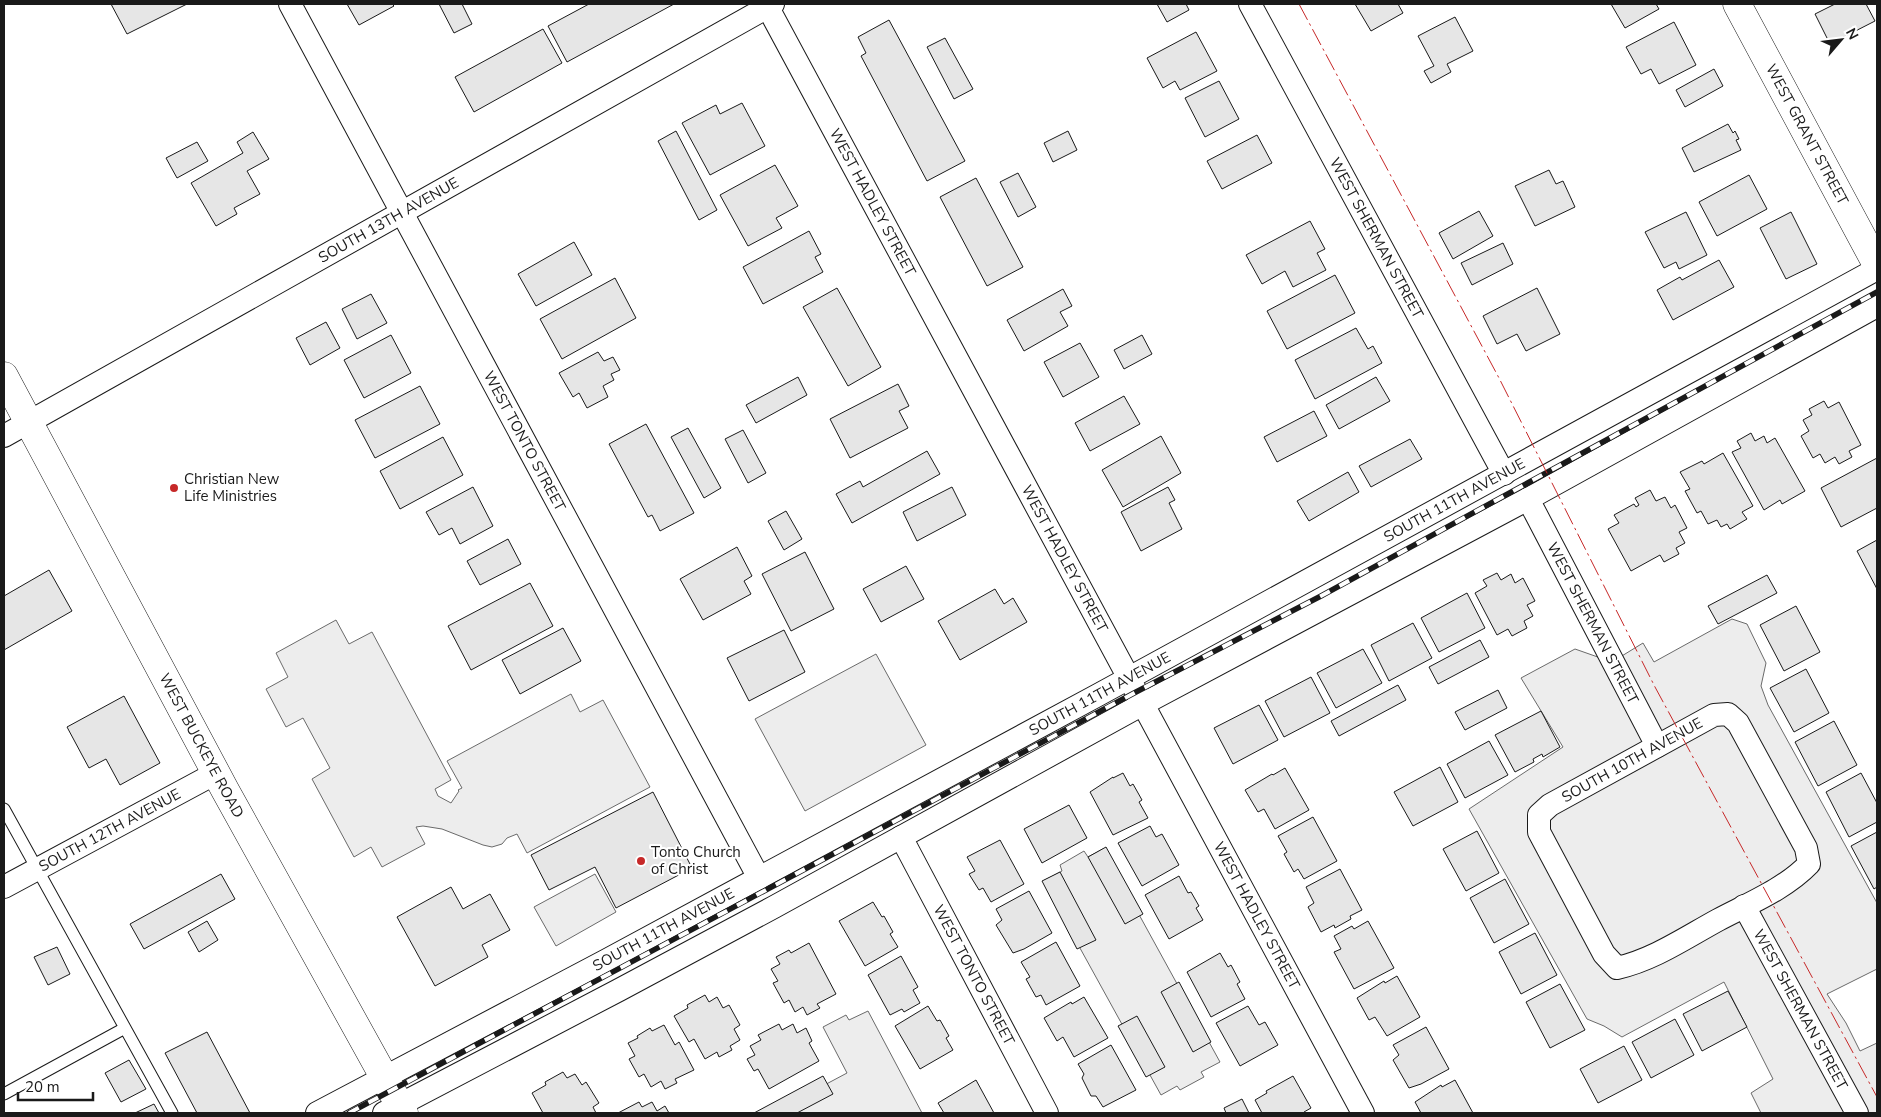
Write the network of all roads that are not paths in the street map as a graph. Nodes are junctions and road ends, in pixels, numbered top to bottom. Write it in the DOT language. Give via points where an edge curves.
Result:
graph roads {
  1 [pos="290,4"];
  2 [pos="1250,4"];
  3 [pos="1737,4"];
  4 [pos="769,5"];
  5 [pos="401,212"];
  6 [pos="1877,265"];
  7 [pos="1877,269"];
  8 [pos="1877,306"];
  9 [pos="4,376"];
  10 [pos="29,423"];
  11 [pos="4,436"];
  12 [pos="1504,474"];
  13 [pos="1528,499"];
  14 [pos="1129,678"];
  15 [pos="1143,704"];
  16 [pos="1657,746"];
  17 [pos="216,773"];
  18 [pos="4,809"];
  19 [pos="901,837"];
  20 [pos="37,869"];
  21 [pos="759,878"];
  22 [pos="4,887"];
  23 [pos="1744,906"];
  24 [pos="125,1028"];
  25 [pos="384,1077"];
  26 [pos="4,1094"];
  27 [pos="396,1110"];
  28 [pos="172,1113"];
  29 [pos="317,1113"];
  30 [pos="1047,1113"];
  31 [pos="1363,1113"];
  32 [pos="1856,1113"];
  1 -- 5 [label="street, WEST TONTO STREET"];
  2 -- 12 [label="street, WEST SHERMAN STREET"];
  3 -- 6 [label="main road, WEST GRANT STREET"];
  4 -- 5 [label="street, SOUTH 13TH AVENUE"];
  4 -- 14 [label="street, WEST HADLEY STREET"];
  5 -- 10 [label="street, SOUTH 13TH AVENUE"];
  5 -- 21 [label="street, WEST TONTO STREET"];
  7 -- 12 [label="street, SOUTH 11TH AVENUE"];
  8 -- 13 [label="street, SOUTH 11TH AVENUE"];
  9 -- 10 [label="main road, WEST BUCKEYE ROAD"];
  10 -- 11 [label="street, SOUTH 13TH AVENUE"];
  10 -- 17 [label="main road, WEST BUCKEYE ROAD"];
  12 -- 14 [label="street, SOUTH 11TH AVENUE"];
  13 -- 15 [label="street, SOUTH 11TH AVENUE"];
  13 -- 16 [label="street, WEST SHERMAN STREET"];
  14 -- 15 [label="street, WEST HADLEY STREET"];
  14 -- 21 [label="street, SOUTH 11TH AVENUE"];
  15 -- 19 [label="street, SOUTH 11TH AVENUE"];
  15 -- 31 [label="street, WEST HADLEY STREET"];
  16 -- 23 [label="street, SOUTH 10TH AVENUE" via="1714,715 1728,714 1738,723 1806,848 1809,864 1798,876"];
  16 -- 23 [label="street, SOUTH 10TH AVENUE" via="1550,805 1539,815 1539,832 1604,954 1617,968 1638,963"];
  17 -- 20 [label="street, SOUTH 12TH AVENUE"];
  17 -- 25 [label="main road, WEST BUCKEYE ROAD"];
  18 -- 20 [label="lane"];
  19 -- 27 [label="street, SOUTH 11TH AVENUE"];
  19 -- 30 [label="street, WEST TONTO STREET"];
  20 -- 22 [label="street, SOUTH 12TH AVENUE"];
  20 -- 24 [label="lane"];
  21 -- 25 [label="street, SOUTH 11TH AVENUE"];
  23 -- 32 [label="street, WEST SHERMAN STREET"];
  24 -- 26 [label="lane"];
  24 -- 28 [label="lane"];
  25 -- 27 [label="main road, WEST BUCKEYE ROAD"];
  25 -- 29 [label="street, SOUTH 11TH AVENUE"];
}
